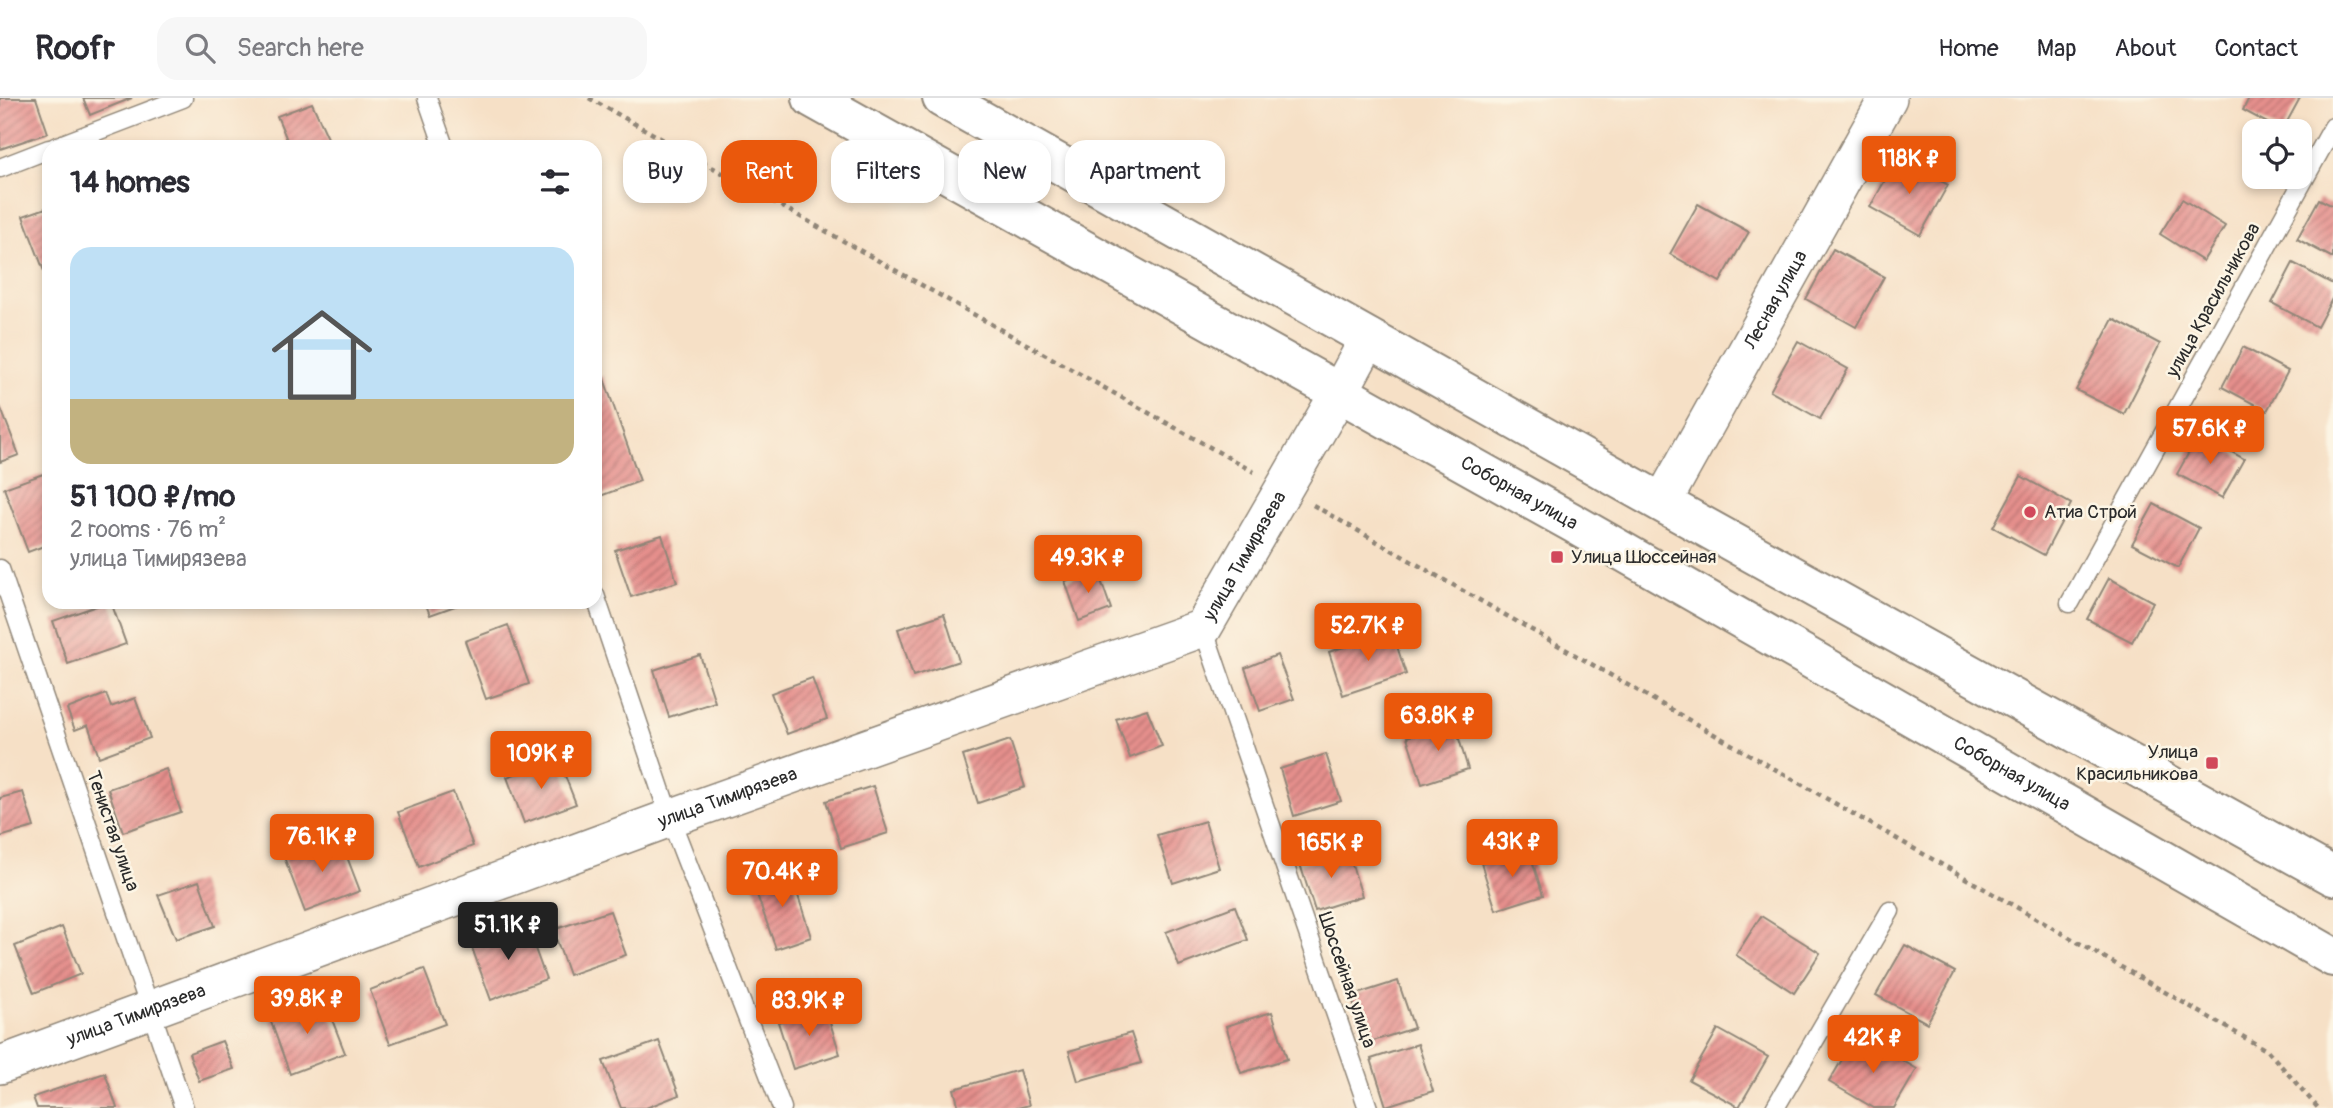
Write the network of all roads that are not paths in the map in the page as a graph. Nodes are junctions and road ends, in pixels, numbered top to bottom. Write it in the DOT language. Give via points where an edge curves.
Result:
graph roads {
  1 [pos="183,98"];
  2 [pos="427,98"];
  3 [pos="812,98"];
  4 [pos="942,98"];
  5 [pos="1888,98"];
  6 [pos="2333,127"];
  7 [pos="73,140"];
  8 [pos="442,140"];
  9 [pos="42,152"];
  10 [pos="0,168"];
  11 [pos="1369,338"];
  12 [pos="1339,393"];
  13 [pos="1662,503"];
  14 [pos="0,569"];
  15 [pos="2070,603"];
  16 [pos="600,609"];
  17 [pos="1203,628"];
  18 [pos="670,818"];
  19 [pos="2333,876"];
  20 [pos="1890,911"];
  21 [pos="2333,957"];
  22 [pos="152,1009"];
  23 [pos="0,1066"];
  24 [pos="184,1108"];
  25 [pos="782,1108"];
  26 [pos="1368,1108"];
  27 [pos="1775,1108"];
  1 -- 7 [label="lane"];
  2 -- 8 [label="lane"];
  3 -- 12 [label="street, Соборная улица"];
  4 -- 11 [label="street"];
  5 -- 13 [label="street, Лесная улица"];
  6 -- 15 [label="lane, улица Красильникова"];
  9 -- 10 [label="lane"];
  11 -- 12 [label="street, улица Тимирязева"];
  11 -- 13 [label="street"];
  12 -- 17 [label="street, улица Тимирязева"];
  12 -- 21 [label="street, Соборная улица"];
  13 -- 19 [label="street"];
  14 -- 22 [label="lane, Тенистая улица"];
  16 -- 18 [label="lane"];
  17 -- 18 [label="street, улица Тимирязева"];
  17 -- 26 [label="lane, Шоссейная улица"];
  18 -- 22 [label="street, улица Тимирязева"];
  18 -- 25 [label="lane"];
  20 -- 27 [label="lane"];
  22 -- 23 [label="street, улица Тимирязева"];
  22 -- 24 [label="lane, Тенистая улица"];
}
